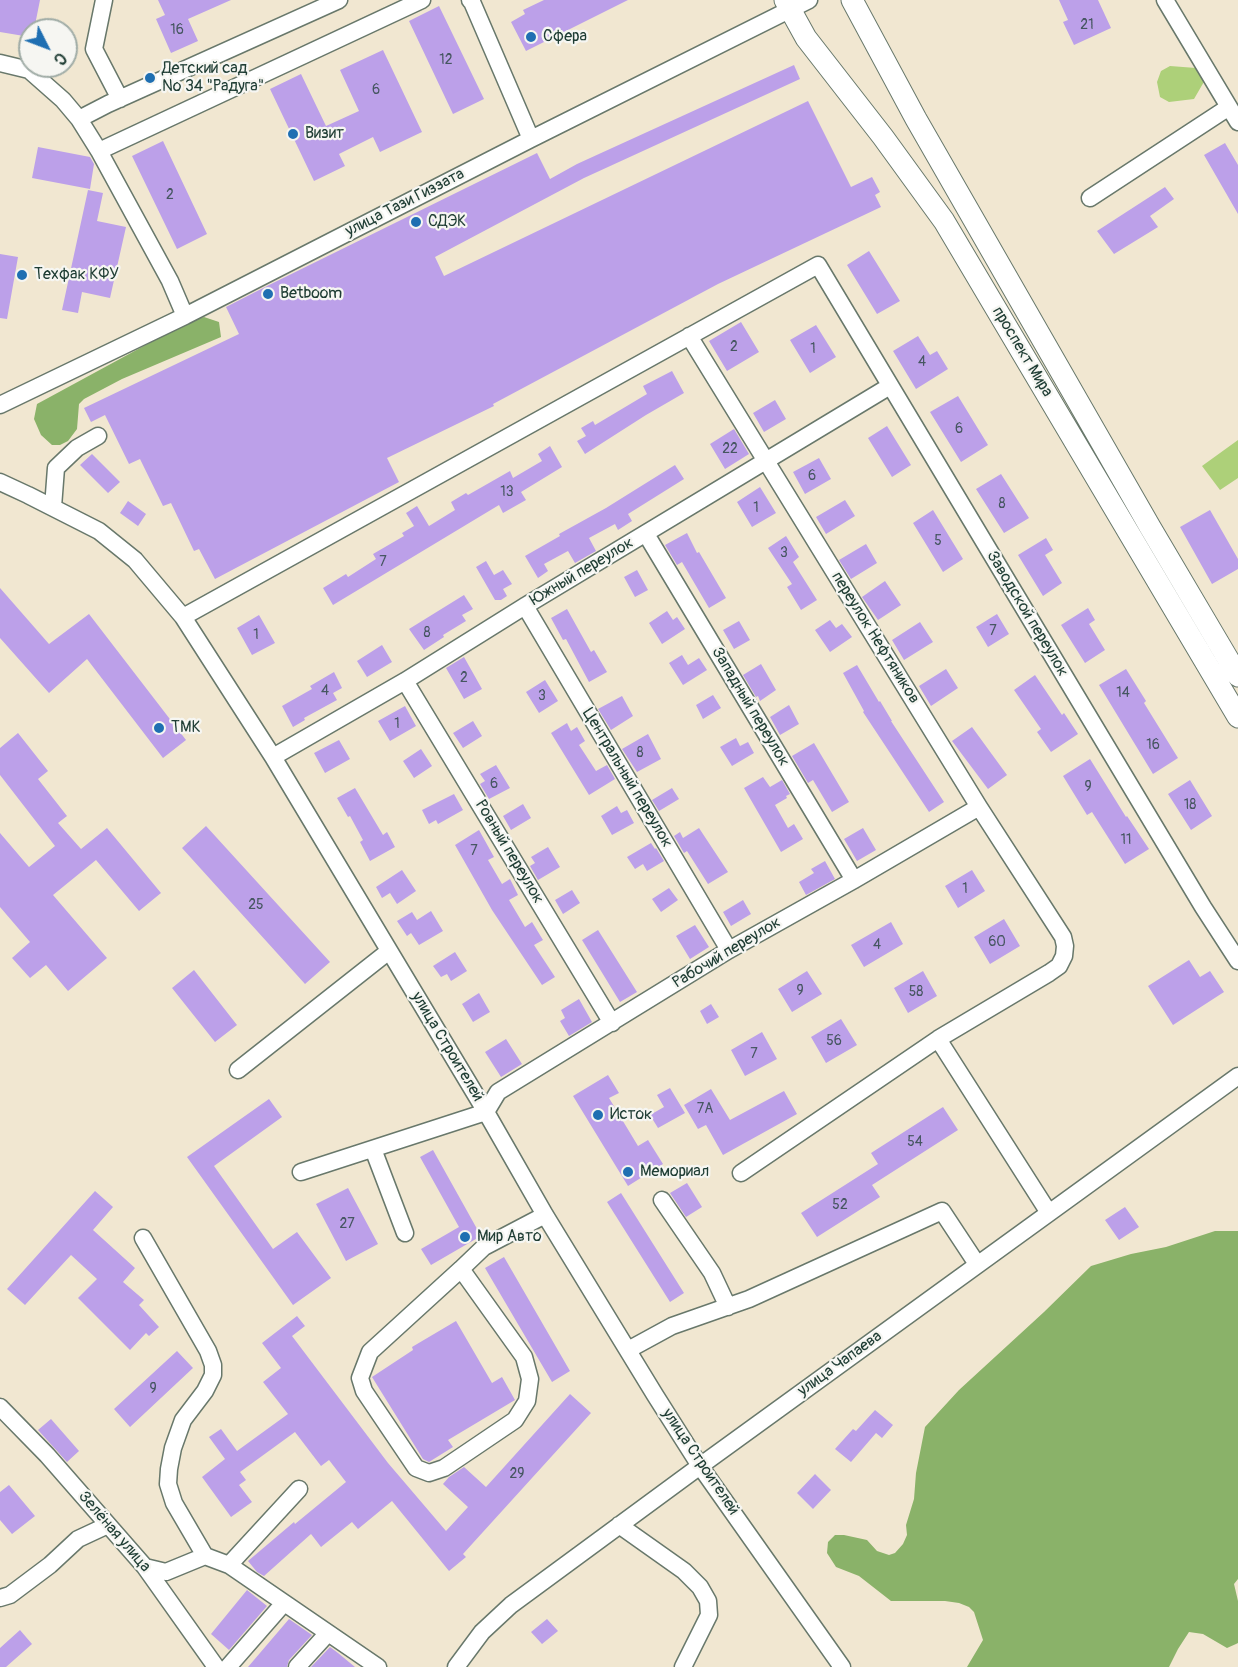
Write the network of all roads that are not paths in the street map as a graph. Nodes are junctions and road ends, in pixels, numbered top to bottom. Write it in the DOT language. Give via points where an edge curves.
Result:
graph roads {
  1 [pos="104,0"];
  2 [pos="339,0"];
  3 [pos="422,0"];
  4 [pos="470,0"];
  5 [pos="852,0"];
  6 [pos="1165,0"];
  7 [pos="795,3"];
  8 [pos="0,63"];
  9 [pos="120,99"];
  10 [pos="1234,114"];
  11 [pos="79,119"];
  12 [pos="916,119"];
  13 [pos="883,137"];
  14 [pos="531,139"];
  15 [pos="99,151"];
  16 [pos="1090,198"];
  17 [pos="185,316"];
  18 [pos="689,336"];
  19 [pos="890,386"];
  20 [pos="0,405"];
  21 [pos="98,436"];
  22 [pos="766,460"];
  23 [pos="0,482"];
  24 [pos="52,507"];
  25 [pos="646,534"];
  26 [pos="525,606"];
  27 [pos="183,617"];
  28 [pos="1238,676"];
  29 [pos="405,681"];
  30 [pos="1238,717"];
  31 [pos="273,757"];
  32 [pos="979,807"];
  33 [pos="854,880"];
  34 [pos="729,950"];
  35 [pos="389,951"];
  36 [pos="1238,961"];
  37 [pos="612,1023"];
  38 [pos="938,1039"];
  39 [pos="238,1070"];
  40 [pos="1238,1076"];
  41 [pos="486,1112"];
  42 [pos="373,1149"];
  43 [pos="301,1172"];
  44 [pos="741,1173"];
  45 [pos="662,1200"];
  46 [pos="1049,1213"];
  47 [pos="545,1215"];
  48 [pos="405,1233"];
  49 [pos="143,1238"];
  50 [pos="977,1264"];
  51 [pos="461,1269"];
  52 [pos="728,1307"];
  53 [pos="628,1350"];
  54 [pos="0,1407"];
  55 [pos="700,1466"];
  56 [pos="299,1489"];
  57 [pos="108,1525"];
  58 [pos="619,1525"];
  59 [pos="205,1556"];
  60 [pos="229,1565"];
  61 [pos="146,1567"];
  62 [pos="0,1598"];
  63 [pos="284,1603"];
  64 [pos="328,1633"];
  65 [pos="367,1664"];
  66 [pos="216,1667"];
  67 [pos="228,1667"];
  68 [pos="297,1667"];
  69 [pos="456,1667"];
  70 [pos="683,1667"];
  71 [pos="842,1667"];
  1 -- 9 [label="street" via="94,49"];
  2 -- 9 [label="street"];
  3 -- 15 [label="street"];
  4 -- 14 [label="street"];
  5 -- 12 [label="main road, проспект Мира"];
  6 -- 10 [label="street"];
  7 -- 13 [label="main road, проспект Мира" via="806,38"];
  7 -- 14 [label="street, улица Тази Гиззата"];
  8 -- 11 [label="street" via="29,70"];
  9 -- 11 [label="street"];
  10 -- 16 [label="street"];
  11 -- 15 [label="street"];
  12 -- 13 [label="main road" via="907,128"];
  12 -- 28 [label="main road, проспект Мира"];
  13 -- 30 [label="main road, проспект Мира" via="944,221"];
  14 -- 17 [label="street, улица Тази Гиззата"];
  15 -- 17 [label="street"];
  17 -- 20 [label="street, улица Тази Гиззата"];
  18 -- 19 [label="street, Заводской переулок" via="818,265"];
  18 -- 22 [label="street, переулок Нефтяников"];
  18 -- 27 [label="street"];
  19 -- 22 [label="street, Южный переулок"];
  19 -- 36 [label="street, Заводской переулок"];
  21 -- 24 [label="street" via="77,448 56,468"];
  22 -- 25 [label="street, Южный переулок"];
  22 -- 32 [label="street, переулок Нефтяников"];
  23 -- 24 [label="street, улица Строителей"];
  24 -- 27 [label="street, улица Строителей" via="99,531 135,560"];
  25 -- 26 [label="street, Южный переулок"];
  25 -- 33 [label="street, Западный переулок"];
  26 -- 29 [label="street, Южный переулок"];
  26 -- 34 [label="street, Центральный переулок"];
  27 -- 31 [label="street, улица Строителей"];
  29 -- 31 [label="street, Южный переулок"];
  29 -- 37 [label="street, Ровный переулок"];
  31 -- 35 [label="street, улица Строителей"];
  32 -- 33 [label="street, Рабочий переулок"];
  32 -- 38 [label="street, переулок Нефтяников" via="1064,938 1064,956 1049,973"];
  33 -- 34 [label="street, Рабочий переулок"];
  34 -- 37 [label="street, Рабочий переулок"];
  35 -- 39 [label="street"];
  35 -- 41 [label="street, улица Строителей"];
  37 -- 41 [label="street, Рабочий переулок" via="498,1092"];
  38 -- 44 [label="street"];
  38 -- 46 [label="street"];
  40 -- 46 [label="street, улица Чапаева"];
  41 -- 42 [label="street"];
  41 -- 47 [label="street, улица Строителей"];
  42 -- 43 [label="street"];
  42 -- 48 [label="street"];
  45 -- 52 [label="street" via="712,1273"];
  46 -- 50 [label="street, улица Чапаева"];
  47 -- 51 [label="street" via="484,1247"];
  47 -- 53 [label="street, улица Строителей"];
  49 -- 59 [label="street" via="213,1365 205,1391 183,1420 173,1449 168,1484 174,1503"];
  50 -- 52 [label="street" via="942,1211"];
  50 -- 55 [label="street, улица Чапаева"];
  51 -- 51 [label="street" via="370,1352 360,1378 416,1468 429,1473 444,1468 515,1420 527,1401 530,1379 524,1357"];
  52 -- 53 [label="street" via="672,1326"];
  53 -- 55 [label="street, улица Строителей"];
  54 -- 57 [label="street, Зелёная улица"];
  55 -- 58 [label="street, улица Чапаева"];
  55 -- 71 [label="street, улица Строителей"];
  56 -- 60 [label="street"];
  57 -- 61 [label="street, Зелёная улица"];
  57 -- 62 [label="street" via="78,1539 42,1571"];
  58 -- 69 [label="street, улица Чапаева" via="511,1605 482,1632"];
  58 -- 70 [label="street" via="684,1571 708,1601 710,1615"];
  59 -- 60 [label="street"];
  59 -- 61 [label="street" via="166,1572"];
  60 -- 63 [label="street"];
  61 -- 66 [label="street, Зелёная улица"];
  63 -- 64 [label="street"];
  63 -- 67 [label="street"];
  64 -- 65 [label="street"];
  64 -- 68 [label="street"];
}
